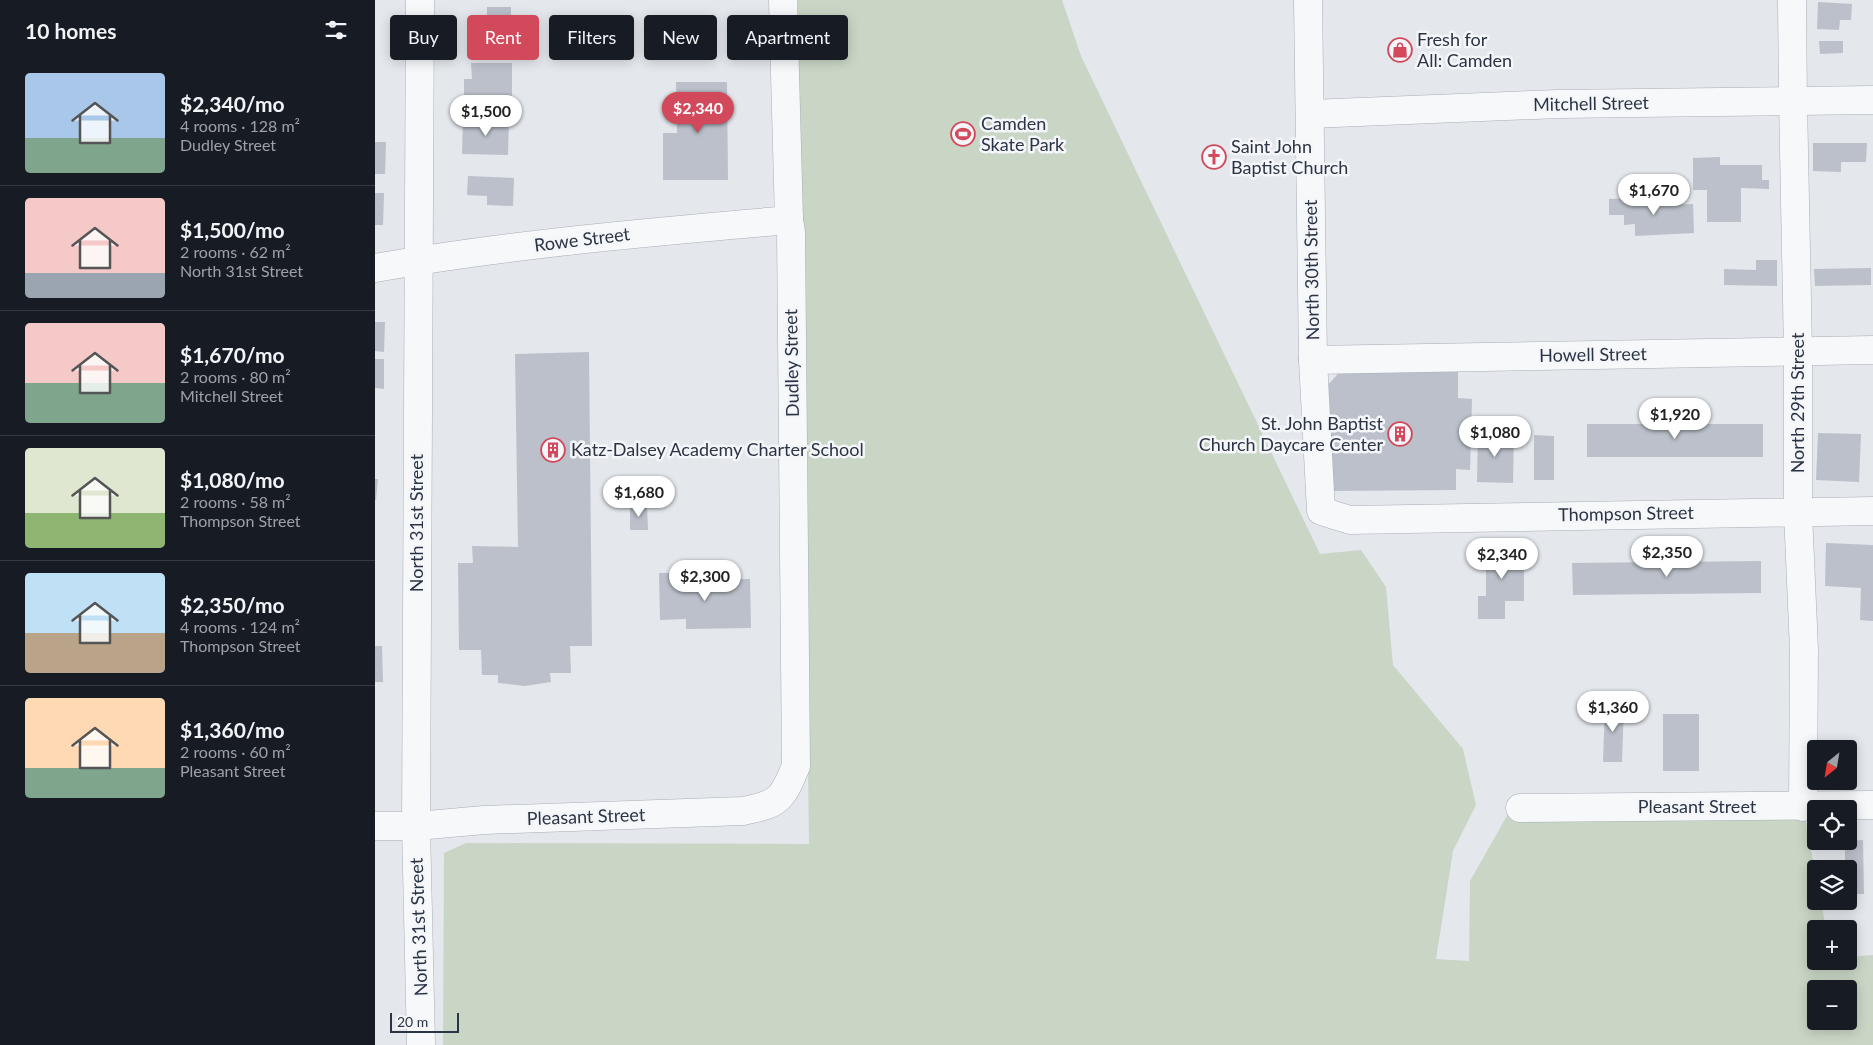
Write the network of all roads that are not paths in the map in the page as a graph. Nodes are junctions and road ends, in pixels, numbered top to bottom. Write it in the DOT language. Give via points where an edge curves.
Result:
graph roads {
  1 [pos="420,0"];
  2 [pos="783,0"];
  3 [pos="1308,0"];
  4 [pos="1792,0"];
  5 [pos="1873,100"];
  6 [pos="1793,101"];
  7 [pos="1310,114"];
  8 [pos="789,220"];
  9 [pos="419,260"];
  10 [pos="375,268"];
  11 [pos="1873,350"];
  12 [pos="1798,352"];
  13 [pos="1313,360"];
  14 [pos="1321,511"];
  15 [pos="1873,511"];
  16 [pos="1798,512"];
  17 [pos="788,786"];
  18 [pos="1873,805"];
  19 [pos="1803,806"];
  20 [pos="1520,808"];
  21 [pos="375,826"];
  22 [pos="416,826"];
  23 [pos="421,1045"];
  1 -- 9 [label="street, North 31st Street"];
  2 -- 8 [label="street, Dudley Street"];
  3 -- 7 [label="street, North 30th Street"];
  4 -- 6 [label="street, North 29th Street"];
  5 -- 6 [label="street, Mitchell Street"];
  6 -- 7 [label="street, Mitchell Street" via="1558,104"];
  6 -- 12 [label="street, North 29th Street"];
  7 -- 13 [label="street, North 30th Street"];
  8 -- 9 [label="street, Rowe Street" via="641,233"];
  8 -- 17 [label="street, Dudley Street" via="796,766"];
  9 -- 10 [label="street, Rowe Street"];
  9 -- 22 [label="street, North 31st Street"];
  11 -- 12 [label="street, Howell Street"];
  12 -- 13 [label="street, Howell Street"];
  12 -- 16 [label="street, North 29th Street"];
  13 -- 14 [label="street, North 30th Street"];
  14 -- 16 [label="street, Thompson Street" via="1350,520"];
  15 -- 16 [label="street, Thompson Street"];
  16 -- 19 [label="street, North 29th Street" via="1804,650"];
  17 -- 22 [label="street, Pleasant Street" via="777,801 743,812 484,820"];
  18 -- 19 [label="street, Pleasant Street"];
  19 -- 20 [label="street, Pleasant Street"];
  21 -- 22 [label="street, Pleasant Street"];
  22 -- 23 [label="street, North 31st Street"];
}
